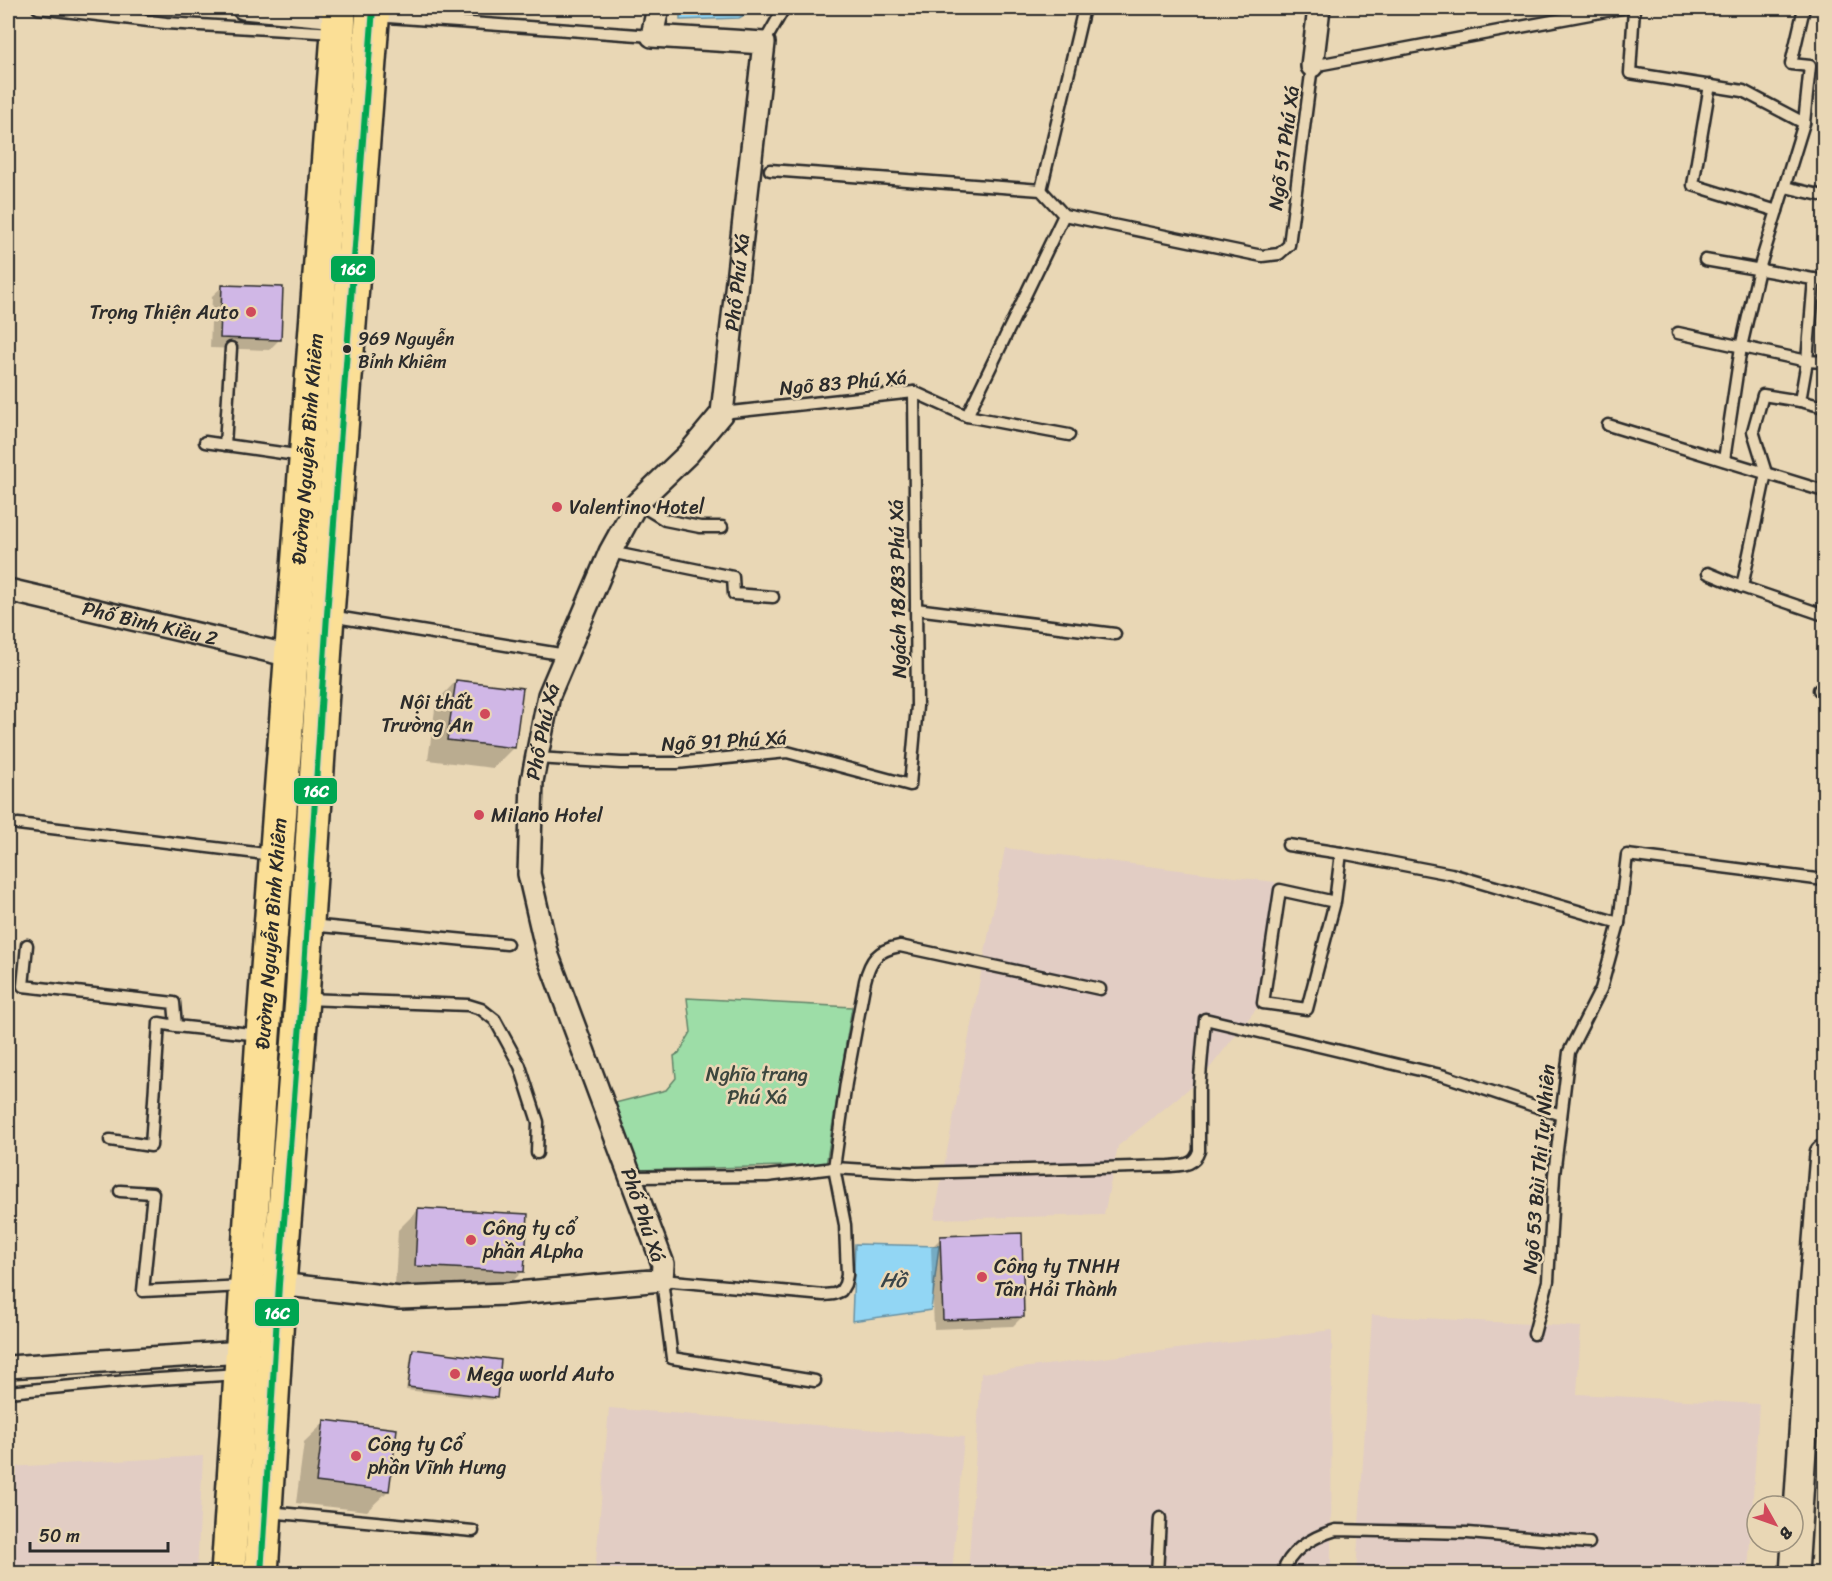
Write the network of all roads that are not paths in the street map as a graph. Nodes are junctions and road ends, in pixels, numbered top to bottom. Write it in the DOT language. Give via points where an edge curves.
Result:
graph roads {
  1 [pos="38,8"];
  2 [pos="243,8"];
  3 [pos="658,8"];
  4 [pos="784,8"];
  5 [pos="1084,8"];
  6 [pos="1319,8"];
  7 [pos="1622,8"];
  8 [pos="1634,8"];
  9 [pos="1804,8"];
  10 [pos="372,12"];
  11 [pos="338,19"];
  12 [pos="652,36"];
  13 [pos="764,43"];
  14 [pos="1312,66"];
  15 [pos="1710,86"];
  16 [pos="1804,123"];
  17 [pos="770,170"];
  18 [pos="1785,187"];
  19 [pos="1041,190"];
  20 [pos="1824,196"];
  21 [pos="1777,211"];
  22 [pos="1064,215"];
  23 [pos="1705,260"];
  24 [pos="1759,269"];
  25 [pos="1819,280"];
  26 [pos="1678,333"];
  27 [pos="1741,347"];
  28 [pos="231,348"];
  29 [pos="1807,361"];
  30 [pos="1824,362"];
  31 [pos="914,392"];
  32 [pos="1800,401"];
  33 [pos="1824,406"];
  34 [pos="722,413"];
  35 [pos="967,416"];
  36 [pos="1608,425"];
  37 [pos="1069,435"];
  38 [pos="205,442"];
  39 [pos="225,445"];
  40 [pos="306,456"];
  41 [pos="1725,460"];
  42 [pos="1766,473"];
  43 [pos="1824,491"];
  44 [pos="637,503"];
  45 [pos="722,526"];
  46 [pos="610,552"];
  47 [pos="1708,573"];
  48 [pos="1742,587"];
  49 [pos="8,590"];
  50 [pos="773,597"];
  51 [pos="916,609"];
  52 [pos="327,615"];
  53 [pos="1824,615"];
  54 [pos="1115,634"];
  55 [pos="566,654"];
  56 [pos="291,656"];
  57 [pos="536,758"];
  58 [pos="910,785"];
  59 [pos="18,824"];
  60 [pos="1288,846"];
  61 [pos="1341,853"];
  62 [pos="277,855"];
  63 [pos="1824,880"];
  64 [pos="1335,902"];
  65 [pos="1619,923"];
  66 [pos="307,925"];
  67 [pos="507,944"];
  68 [pos="27,945"];
  69 [pos="1100,989"];
  70 [pos="302,999"];
  71 [pos="176,1026"];
  72 [pos="263,1035"];
  73 [pos="1561,1115"];
  74 [pos="110,1140"];
  75 [pos="537,1153"];
  76 [pos="1824,1154"];
  77 [pos="834,1168"];
  78 [pos="631,1177"];
  79 [pos="120,1191"];
  80 [pos="662,1280"];
  81 [pos="263,1285"];
  82 [pos="1819,1299"];
  83 [pos="1534,1334"];
  84 [pos="243,1363"];
  85 [pos="8,1367"];
  86 [pos="815,1381"];
  87 [pos="8,1392"];
  88 [pos="265,1512"];
  89 [pos="1161,1518"];
  90 [pos="473,1531"];
  91 [pos="1589,1543"];
  92 [pos="228,1574"];
  93 [pos="261,1574"];
  94 [pos="1157,1574"];
  95 [pos="1282,1574"];
  96 [pos="1794,1574"];
  1 -- 11 [label="lane" via="166,23"];
  2 -- 11 [label="street"];
  3 -- 12 [label="street"];
  4 -- 13 [label="lane"];
  5 -- 19 [label="lane"];
  6 -- 14 [label="street"];
  7 -- 14 [label="lane, Ngõ 51 Phú Xá"];
  8 -- 15 [label="lane" via="1630,73"];
  9 -- 16 [label="lane" via="1791,64 1810,66"];
  10 -- 12 [label="lane"];
  10 -- 52 [label="highway"];
  11 -- 40 [label="highway, Đường Nguyễn Bình Khiêm"];
  12 -- 13 [label="street"];
  13 -- 34 [label="street, Phố Phú Xá"];
  14 -- 22 [label="lane, Ngõ 51 Phú Xá" via="1289,245 1279,254 1262,256"];
  15 -- 16 [label="lane" via="1743,91"];
  15 -- 21 [label="lane" via="1693,185"];
  16 -- 18 [label="lane"];
  17 -- 19 [label="lane"];
  18 -- 20 [label="lane"];
  18 -- 21 [label="lane"];
  19 -- 22 [label="lane"];
  21 -- 24 [label="lane"];
  22 -- 35 [label="lane"];
  23 -- 24 [label="lane"];
  24 -- 25 [label="lane"];
  24 -- 27 [label="lane"];
  25 -- 29 [label="lane"];
  26 -- 27 [label="lane"];
  27 -- 29 [label="lane"];
  27 -- 41 [label="lane"];
  28 -- 39 [label="lane"];
  29 -- 30 [label="lane"];
  29 -- 32 [label="lane"];
  31 -- 34 [label="lane, Ngõ 83 Phú Xá"];
  31 -- 35 [label="lane, Ngõ 83 Phú Xá"];
  31 -- 51 [label="lane, Ngách 18/83 Phú Xá"];
  32 -- 33 [label="lane"];
  32 -- 42 [label="lane" via="1763,394 1753,431"];
  34 -- 44 [label="street, Phố Phú Xá" via="688,454"];
  35 -- 37 [label="lane, Ngõ 83 Phú Xá"];
  36 -- 41 [label="lane"];
  38 -- 39 [label="lane"];
  39 -- 40 [label="lane"];
  40 -- 56 [label="highway, Đường Nguyễn Bình Khiêm"];
  41 -- 42 [label="lane"];
  42 -- 43 [label="lane"];
  42 -- 48 [label="lane"];
  44 -- 45 [label="lane" via="665,520 700,527"];
  44 -- 46 [label="street, Phố Phú Xá"];
  46 -- 50 [label="lane" via="733,577 734,594"];
  46 -- 55 [label="street, Phố Phú Xá"];
  47 -- 48 [label="lane"];
  48 -- 53 [label="lane"];
  49 -- 56 [label="street, Phố Bình Kiều 2"];
  51 -- 54 [label="lane"];
  51 -- 58 [label="lane, Ngách 18/83 Phú Xá" via="917,706"];
  52 -- 55 [label="lane"];
  52 -- 66 [label="highway"];
  55 -- 57 [label="street, Phố Phú Xá" via="549,695"];
  56 -- 62 [label="highway, Đường Nguyễn Bình Khiêm"];
  57 -- 58 [label="lane, Ngõ 91 Phú Xá" via="677,763 787,752"];
  57 -- 78 [label="street, Phố Phú Xá" via="530,874 548,956"];
  59 -- 62 [label="lane"];
  60 -- 61 [label="lane"];
  61 -- 64 [label="lane"];
  61 -- 65 [label="lane" via="1451,874"];
  62 -- 72 [label="highway, Đường Nguyễn Bình Khiêm"];
  63 -- 65 [label="lane, Ngõ 53 Bùi Thị Tự Nhiên" via="1627,855"];
  64 -- 64 [label="lane" via="1307,1009 1263,1003 1280,890"];
  65 -- 73 [label="lane, Ngõ 53 Bùi Thị Tự Nhiên" via="1601,989 1569,1052"];
  66 -- 67 [label="lane"];
  66 -- 70 [label="highway"];
  68 -- 71 [label="lane" via="23,986 174,1003"];
  69 -- 77 [label="lane" via="900,946 887,948 868,968"];
  70 -- 75 [label="lane" via="468,1005 482,1009 495,1020 520,1066 538,1122"];
  70 -- 81 [label="highway"];
  71 -- 72 [label="lane"];
  71 -- 74 [label="lane" via="159,1023 151,1146"];
  72 -- 81 [label="highway, Đường Nguyễn Bình Khiêm"];
  73 -- 77 [label="lane" via="1445,1076 1205,1019 1198,1089 1199,1151 1190,1164 915,1173"];
  73 -- 83 [label="lane, Ngõ 53 Bùi Thị Tự Nhiên" via="1548,1281"];
  76 -- 82 [label="street"];
  77 -- 78 [label="lane" via="767,1176"];
  77 -- 80 [label="lane" via="845,1225 847,1275 841,1291 824,1295"];
  78 -- 80 [label="street, Phố Phú Xá" via="663,1264"];
  79 -- 81 [label="lane" via="153,1193 143,1291"];
  80 -- 81 [label="street, Phố Phú Xá" via="506,1294 400,1298"];
  80 -- 86 [label="lane" via="672,1358"];
  81 -- 84 [label="highway, Đường Nguyễn Bình Khiêm"];
  81 -- 88 [label="highway"];
  82 -- 96 [label="street" via="1809,1340"];
  84 -- 85 [label="street"];
  84 -- 87 [label="lane" via="127,1381"];
  84 -- 92 [label="highway, Đường Nguyễn Bình Khiêm"];
  88 -- 90 [label="lane"];
  88 -- 93 [label="highway"];
  89 -- 94 [label="lane"];
  91 -- 95 [label="lane" via="1468,1533 1336,1530 1315,1536 1297,1550"];
}
